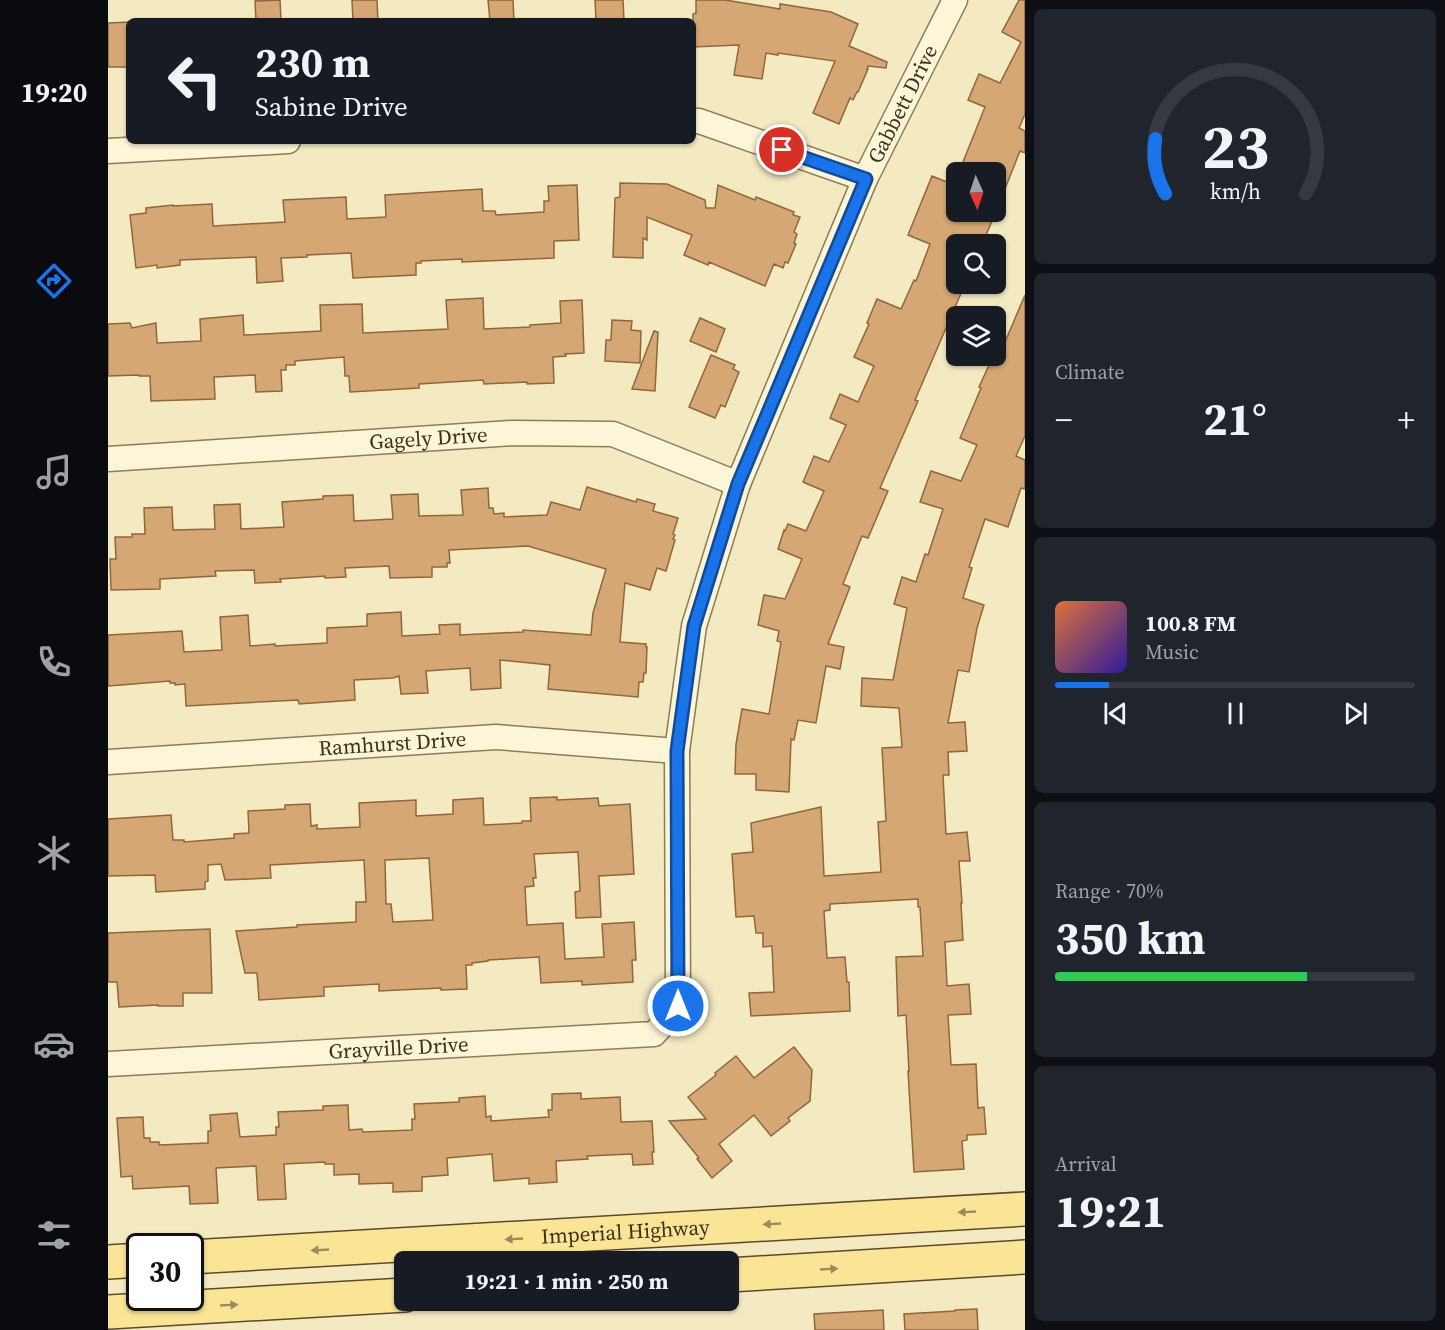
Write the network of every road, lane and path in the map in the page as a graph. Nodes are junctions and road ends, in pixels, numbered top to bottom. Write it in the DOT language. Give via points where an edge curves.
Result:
graph roads {
  1 [pos="955,0"];
  2 [pos="696,121"];
  3 [pos="234,144"];
  4 [pos="108,151"];
  5 [pos="866,179"];
  6 [pos="108,459"];
  7 [pos="738,484"];
  8 [pos="677,751"];
  9 [pos="108,762"];
  10 [pos="678,1006"];
  11 [pos="108,1064"];
  12 [pos="1025,1209"];
  13 [pos="204,1256"];
  14 [pos="1025,1257"];
  15 [pos="126,1261"];
  16 [pos="108,1262"];
  17 [pos="739,1274"];
  18 [pos="394,1296"];
  19 [pos="108,1312"];
  1 -- 5 [label="street, Gabbett Drive"];
  2 -- 5 [label="street"];
  3 -- 4 [label="street"];
  5 -- 7 [label="street, Gabbett Drive"];
  6 -- 7 [label="street, Gagely Drive" via="512,433 613,434"];
  7 -- 8 [label="street, Gabbett Drive" via="694,626"];
  8 -- 9 [label="street, Ramhurst Drive" via="496,737"];
  8 -- 10 [label="street, Gabbett Drive"];
  10 -- 11 [label="street, Grayville Drive" via="654,1034"];
  12 -- 13 [label="main road, Imperial Highway, one-way"];
  17 -- 14 [label="main road, one-way"];
  15 -- 16 [label="main road"];
  19 -- 18 [label="main road, one-way"];
}
